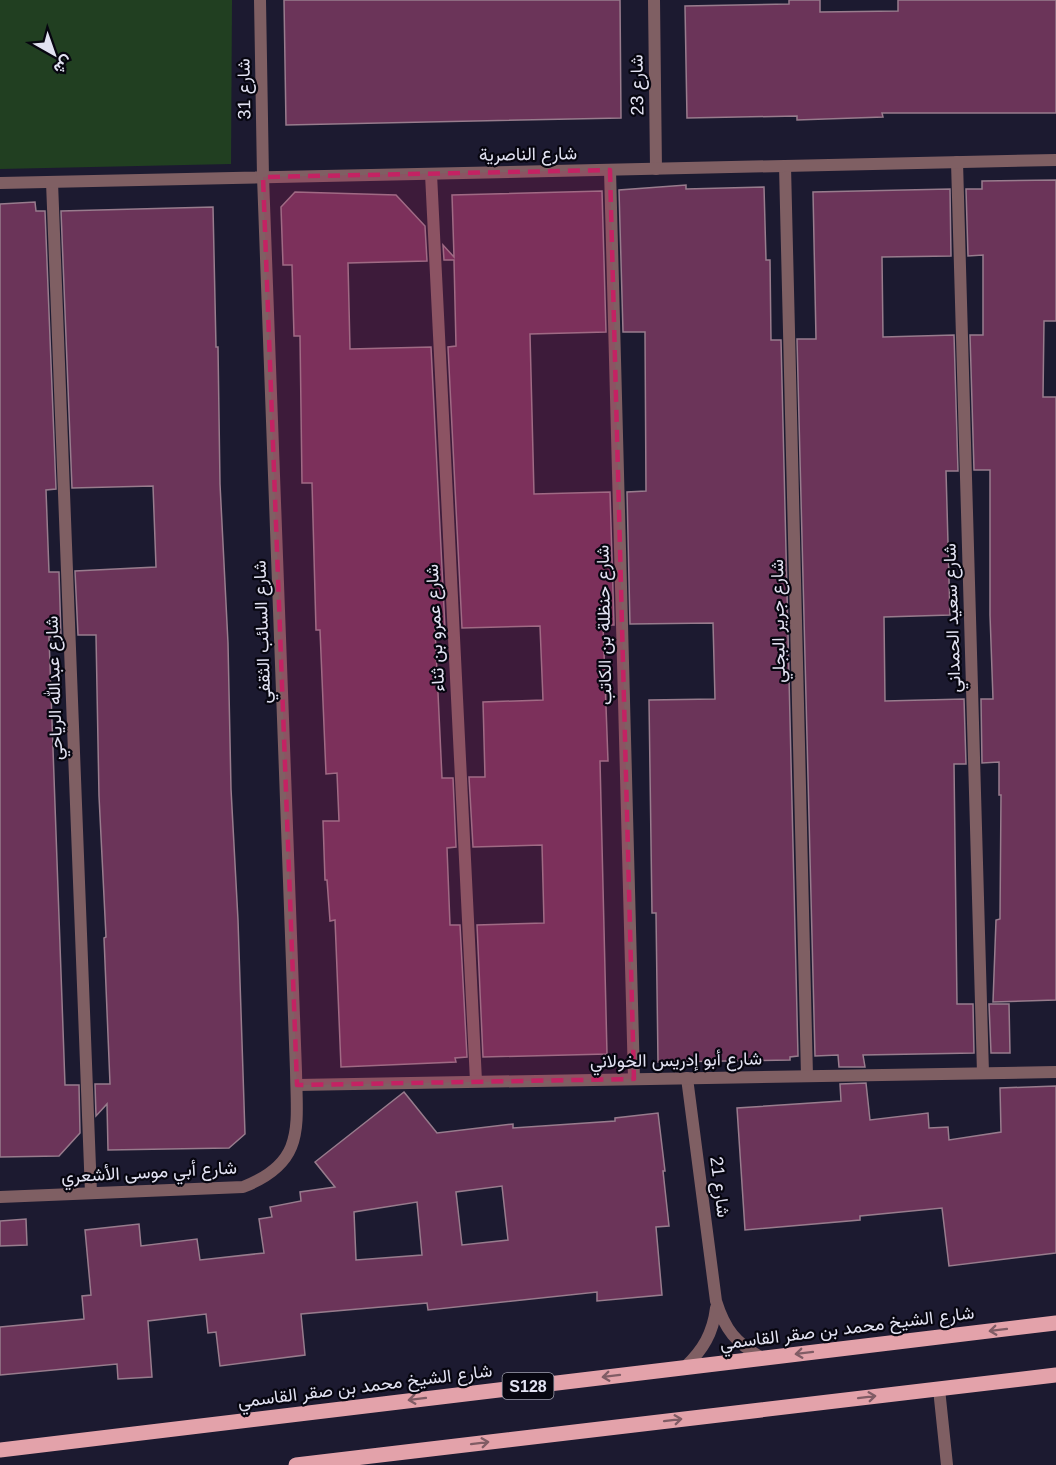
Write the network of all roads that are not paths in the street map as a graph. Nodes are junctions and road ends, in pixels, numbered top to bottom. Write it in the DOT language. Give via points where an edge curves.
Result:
graph roads {
  1 [pos="260,0"];
  2 [pos="654,0"];
  3 [pos="1056,160"];
  4 [pos="957,162"];
  5 [pos="785,166"];
  6 [pos="656,169"];
  7 [pos="610,170"];
  8 [pos="431,174"];
  9 [pos="263,177"];
  10 [pos="52,182"];
  11 [pos="0,183"];
  12 [pos="1056,1072"];
  13 [pos="984,1073"];
  14 [pos="807,1076"];
  15 [pos="687,1078"];
  16 [pos="634,1079"];
  17 [pos="476,1082"];
  18 [pos="297,1085"];
  19 [pos="91,1193"];
  20 [pos="0,1197"];
  21 [pos="716,1301"];
  22 [pos="1056,1323"];
  23 [pos="762,1358"];
  24 [pos="685,1367"];
  25 [pos="1056,1375"];
  26 [pos="939,1389"];
  27 [pos="0,1450"];
  28 [pos="296,1465"];
  29 [pos="946,1465"];
  1 -- 9 [label="street, شارع 31"];
  2 -- 6 [label="street, شارع 23"];
  3 -- 4 [label="street, شارع الناصرية"];
  4 -- 5 [label="street, شارع الناصرية"];
  4 -- 13 [label="street, شارع سعيد الحمداني"];
  5 -- 6 [label="street, شارع الناصرية"];
  5 -- 14 [label="street, شارع جرير البجلي"];
  6 -- 7 [label="street, شارع الناصرية"];
  7 -- 8 [label="street, شارع الناصرية"];
  7 -- 16 [label="street, شارع حنظلة بن الكاتب"];
  8 -- 9 [label="street, شارع الناصرية"];
  8 -- 17 [label="street, شارع عمرو بن ثناء"];
  9 -- 10 [label="street, شارع الناصرية"];
  9 -- 18 [label="street, شارع السائب الثقفي"];
  10 -- 11 [label="street, شارع الناصرية"];
  10 -- 19 [label="street, شارع عبدالله الرياحي"];
  12 -- 13 [label="street, شارع أبو إدريس الخولاني"];
  13 -- 14 [label="street, شارع أبو إدريس الخولاني"];
  14 -- 15 [label="street, شارع أبو إدريس الخولاني"];
  15 -- 16 [label="street, شارع أبو إدريس الخولاني"];
  15 -- 21 [label="street, شارع 21"];
  16 -- 17 [label="street, شارع أبو إدريس الخولاني"];
  17 -- 18 [label="street, شارع أبو إدريس الخولاني"];
  18 -- 19 [label="street, شارع أبي موسى الأشعري" via="297,1131 290,1150 278,1167 262,1179 243,1186"];
  19 -- 20 [label="street, شارع أبي موسى الأشعري"];
  21 -- 23 [label="street, شارع 21" via="732,1336"];
  21 -- 24 [label="street, شارع 21" via="709,1338"];
  22 -- 23 [label="main road, شارع الشيخ محمد بن صقر القاسمي / S128, one-way"];
  23 -- 24 [label="main road, شارع الشيخ محمد بن صقر القاسمي / S128"];
  24 -- 27 [label="main road, شارع الشيخ محمد بن صقر القاسمي / S128, one-way"];
  25 -- 26 [label="main road"];
  28 -- 26 [label="main road, one-way"];
  26 -- 29 [label="street"];
}
